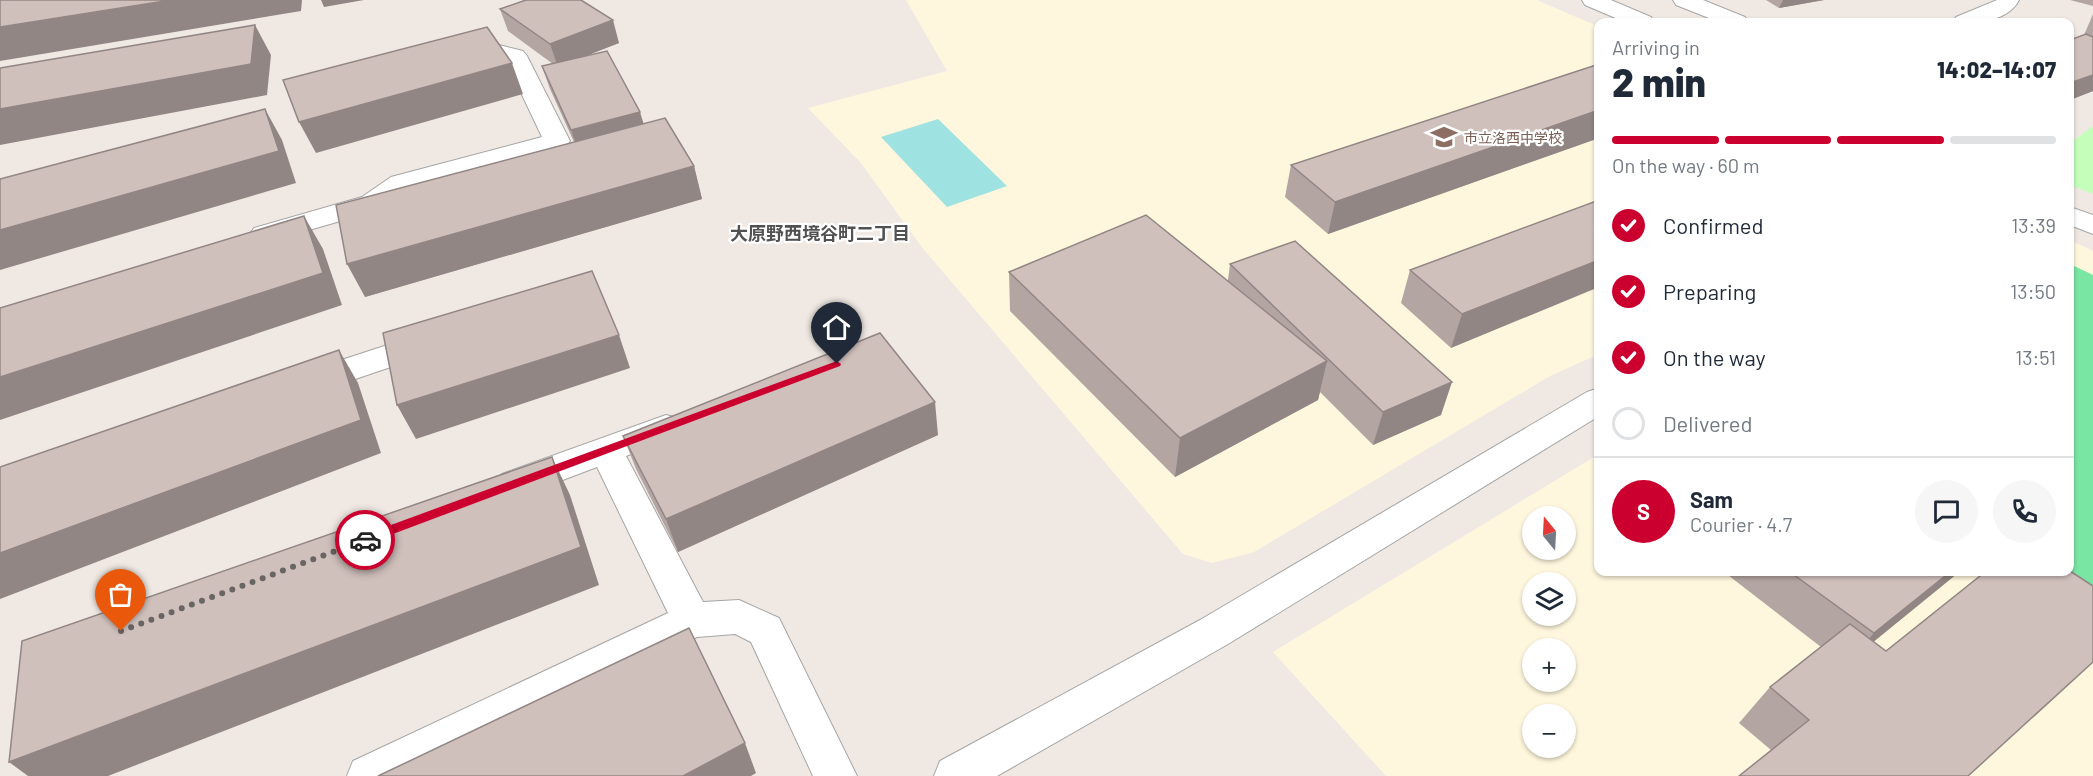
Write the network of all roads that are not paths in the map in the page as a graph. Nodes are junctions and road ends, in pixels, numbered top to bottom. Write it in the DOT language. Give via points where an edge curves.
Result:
graph roads {
  1 [pos="1593,0"];
  2 [pos="1684,0"];
  3 [pos="2008,0"];
  4 [pos="1634,18"];
  5 [pos="1727,18"];
  6 [pos="1974,18"];
  7 [pos="443,64"];
  8 [pos="2074,217"];
  9 [pos="2093,225"];
  10 [pos="237,242"];
  11 [pos="457,333"];
  12 [pos="278,393"];
  13 [pos="1594,403"];
  14 [pos="694,417"];
  15 [pos="606,450"];
  16 [pos="485,495"];
  17 [pos="692,620"];
  18 [pos="369,776"];
  19 [pos="835,776"];
  20 [pos="956,776"];
  1 -- 4 [label="street"];
  2 -- 5 [label="street"];
  3 -- 6 [label="street" via="2006,6"];
  7 -- 10 [label="street" via="499,52 515,56 557,141 401,183 372,203"];
  8 -- 9 [label="street"];
  11 -- 12 [label="street"];
  13 -- 20 [label="street" via="1214,632"];
  14 -- 15 [label="street"];
  15 -- 16 [label="street"];
  15 -- 17 [label="street"];
  17 -- 18 [label="street"];
  17 -- 19 [label="street" via="739,617 765,630"];
}
